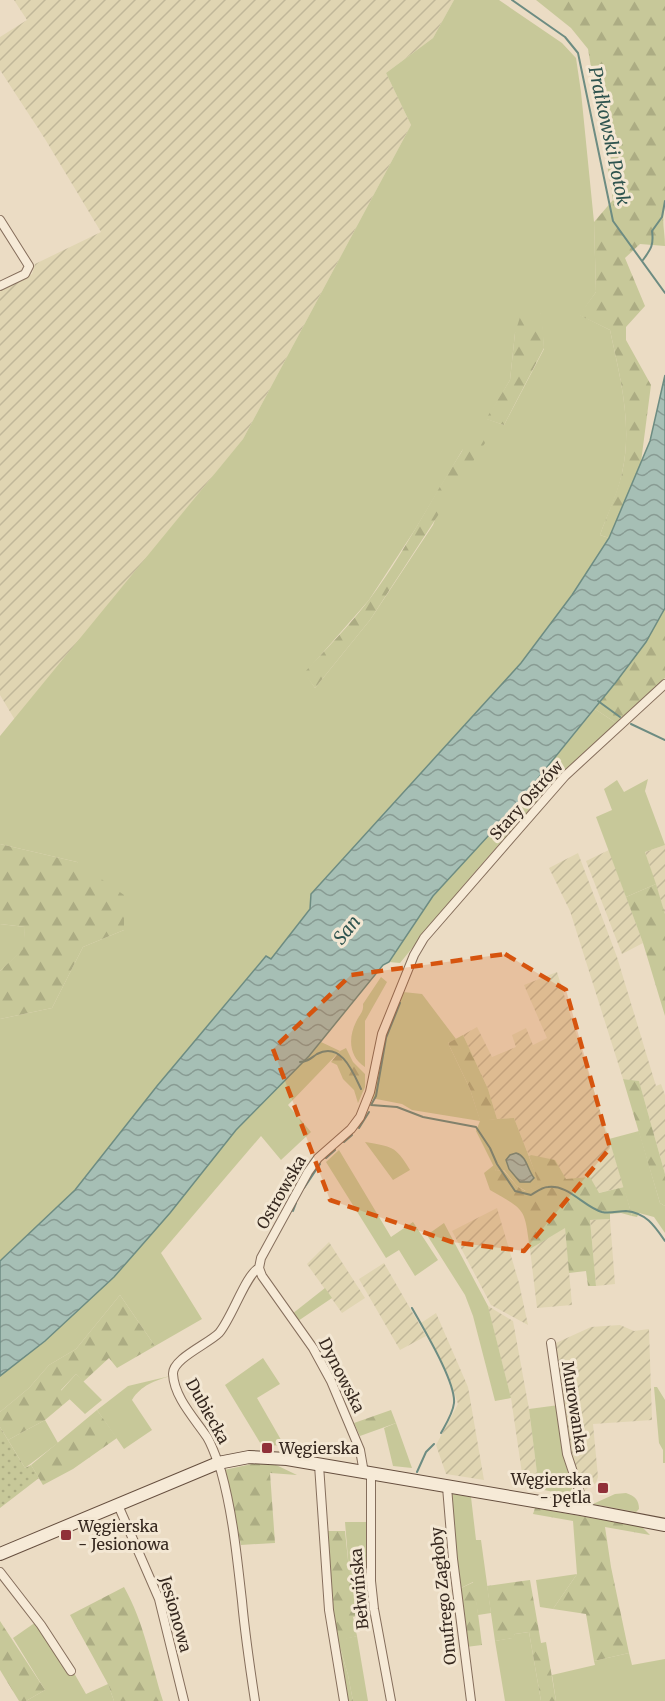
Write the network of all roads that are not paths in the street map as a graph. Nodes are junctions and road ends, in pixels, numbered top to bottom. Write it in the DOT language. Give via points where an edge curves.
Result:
graph roads {
  1 [pos="0,220"];
  2 [pos="0,286"];
  3 [pos="665,684"];
  4 [pos="420,946"];
  5 [pos="259,1268"];
  6 [pos="551,1343"];
  7 [pos="172,1373"];
  8 [pos="218,1463"];
  9 [pos="319,1465"];
  10 [pos="367,1473"];
  11 [pos="447,1487"];
  12 [pos="118,1504"];
  13 [pos="581,1509"];
  14 [pos="665,1526"];
  15 [pos="0,1554"];
  16 [pos="0,1572"];
  17 [pos="71,1671"];
  18 [pos="184,1701"];
  19 [pos="255,1701"];
  20 [pos="344,1701"];
  21 [pos="391,1701"];
  22 [pos="471,1701"];
  1 -- 2 [label="street" via="29,266 25,274"];
  3 -- 4 [label="street, Stary Ostrów" via="565,777"];
  4 -- 5 [label="street, Ostrowska" via="382,1034 370,1092 360,1117 308,1172"];
  5 -- 7 [label="street, Ostrowska" via="253,1271 218,1333 182,1359"];
  5 -- 10 [label="street, Dynowska" via="331,1381"];
  6 -- 13 [label="street, Murowanka" via="567,1454 583,1502"];
  7 -- 8 [label="street, Dubiecka"];
  8 -- 9 [label="main road" via="262,1457"];
  8 -- 12 [label="main road"];
  8 -- 19 [label="street, Dubiecka" via="235,1542"];
  9 -- 10 [label="main road"];
  9 -- 20 [label="street" via="328,1610"];
  10 -- 11 [label="main road"];
  10 -- 21 [label="street, Bełwińska" via="371,1581"];
  11 -- 13 [label="main road"];
  11 -- 22 [label="street, Onufrego Zagłoby"];
  12 -- 15 [label="main road"];
  12 -- 18 [label="street, Jesionowa" via="159,1599"];
  13 -- 14 [label="main road"];
  16 -- 17 [label="street"];
}
